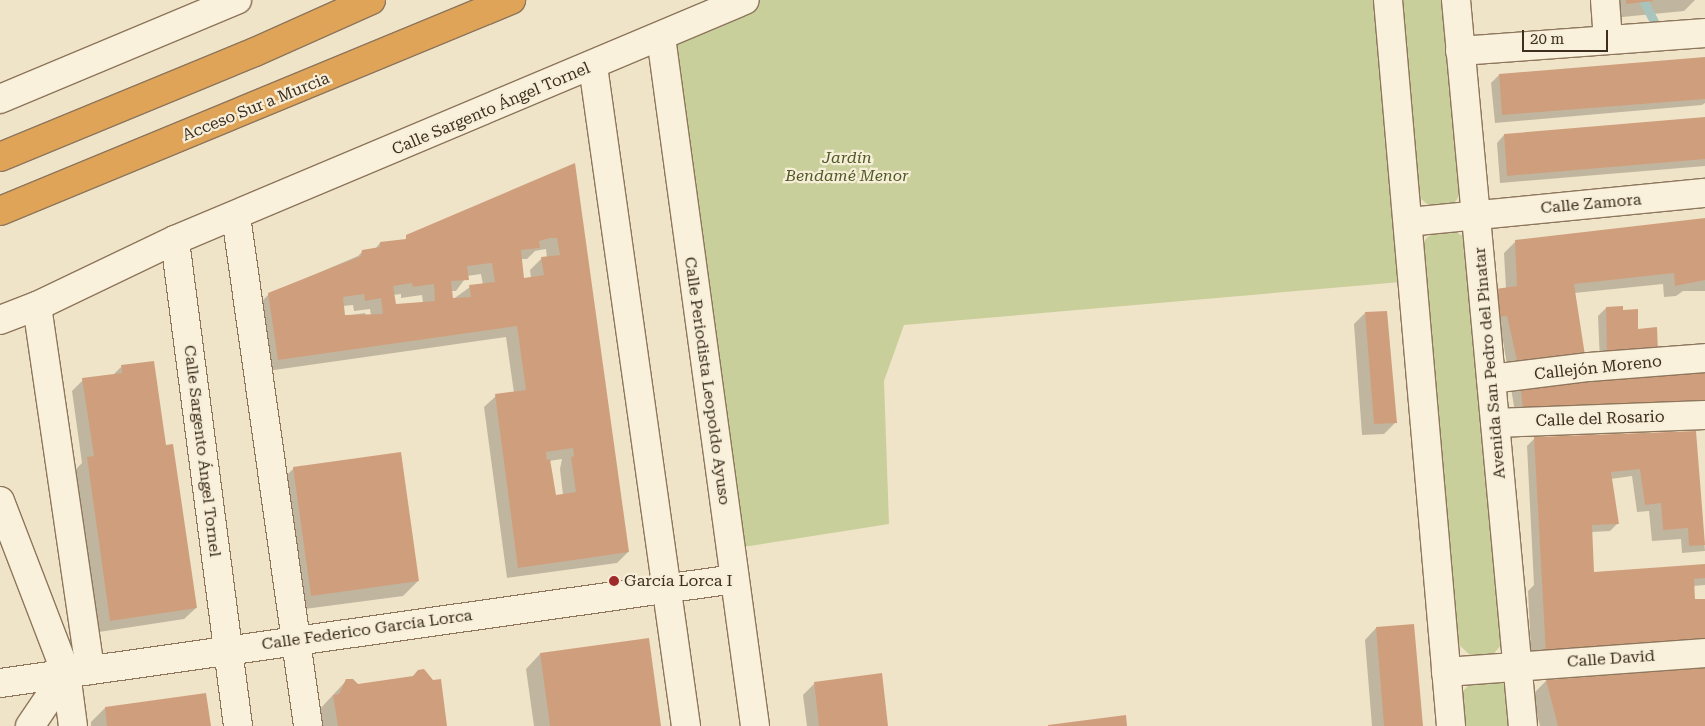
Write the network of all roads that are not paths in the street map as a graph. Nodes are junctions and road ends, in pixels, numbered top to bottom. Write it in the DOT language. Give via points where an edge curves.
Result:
graph roads {
  1 [pos="237,0"];
  2 [pos="371,0"];
  3 [pos="511,0"];
  4 [pos="745,0"];
  5 [pos="1388,0"];
  6 [pos="1456,0"];
  7 [pos="1605,0"];
  8 [pos="1705,33"];
  9 [pos="661,37"];
  10 [pos="1608,40"];
  11 [pos="1460,51"];
  12 [pos="593,66"];
  13 [pos="0,99"];
  14 [pos="0,156"];
  15 [pos="1705,193"];
  16 [pos="0,211"];
  17 [pos="1476,214"];
  18 [pos="236,216"];
  19 [pos="1408,222"];
  20 [pos="175,240"];
  21 [pos="37,306"];
  22 [pos="0,320"];
  23 [pos="1705,358"];
  24 [pos="1491,380"];
  25 [pos="1705,415"];
  26 [pos="1496,423"];
  27 [pos="0,501"];
  28 [pos="734,579"];
  29 [pos="668,588"];
  30 [pos="296,640"];
  31 [pos="227,650"];
  32 [pos="1705,653"];
  33 [pos="1518,666"];
  34 [pos="78,672"];
  35 [pos="1446,672"];
  36 [pos="0,682"];
  37 [pos="30,726"];
  38 [pos="73,726"];
  39 [pos="238,726"];
  40 [pos="308,726"];
  41 [pos="686,726"];
  42 [pos="755,726"];
  43 [pos="1451,726"];
  44 [pos="1523,726"];
  1 -- 13 [label="street"];
  2 -- 14 [label="highway" via="255,52"];
  3 -- 16 [label="highway, Acceso Sur a Murcia"];
  4 -- 9 [label="street, Calle Sargento Ángel Tornel"];
  5 -- 19 [label="street"];
  6 -- 11 [label="street, Avenida San Pedro del Pinatar"];
  7 -- 10 [label="street"];
  8 -- 10 [label="street"];
  9 -- 12 [label="street, Calle Sargento Ángel Tornel"];
  9 -- 28 [label="street, Calle Periodista Leopoldo Ayuso"];
  10 -- 11 [label="street"];
  11 -- 17 [label="street, Avenida San Pedro del Pinatar"];
  12 -- 18 [label="street, Calle Sargento Ángel Tornel"];
  12 -- 29 [label="street"];
  15 -- 17 [label="street, Calle Zamora"];
  17 -- 19 [label="street, Calle Zamora"];
  17 -- 24 [label="street, Avenida San Pedro del Pinatar"];
  18 -- 20 [label="street, Calle Sargento Ángel Tornel"];
  18 -- 30 [label="street"];
  19 -- 35 [label="street"];
  20 -- 21 [label="street"];
  20 -- 31 [label="street, Calle Sargento Ángel Tornel"];
  21 -- 22 [label="street"];
  21 -- 34 [label="street"];
  23 -- 24 [label="street, Callejón Moreno" via="1589,366"];
  24 -- 26 [label="street, Avenida San Pedro del Pinatar"];
  25 -- 26 [label="street, Calle del Rosario"];
  26 -- 33 [label="street, Avenida San Pedro del Pinatar"];
  27 -- 34 [label="street"];
  28 -- 29 [label="street, Calle Federico García Lorca"];
  28 -- 42 [label="street, Calle Periodista Leopoldo Ayuso"];
  29 -- 30 [label="street, Calle Federico García Lorca"];
  29 -- 41 [label="street"];
  30 -- 31 [label="street, Calle Federico García Lorca"];
  30 -- 40 [label="street"];
  31 -- 34 [label="street, Calle Federico García Lorca"];
  31 -- 39 [label="street, Calle Sargento Ángel Tornel"];
  32 -- 33 [label="street, Calle David"];
  33 -- 35 [label="street, Calle David"];
  33 -- 44 [label="street, Avenida San Pedro del Pinatar"];
  34 -- 36 [label="street, Calle Federico García Lorca"];
  34 -- 37 [label="street"];
  34 -- 38 [label="street"];
  35 -- 43 [label="street"];
}
